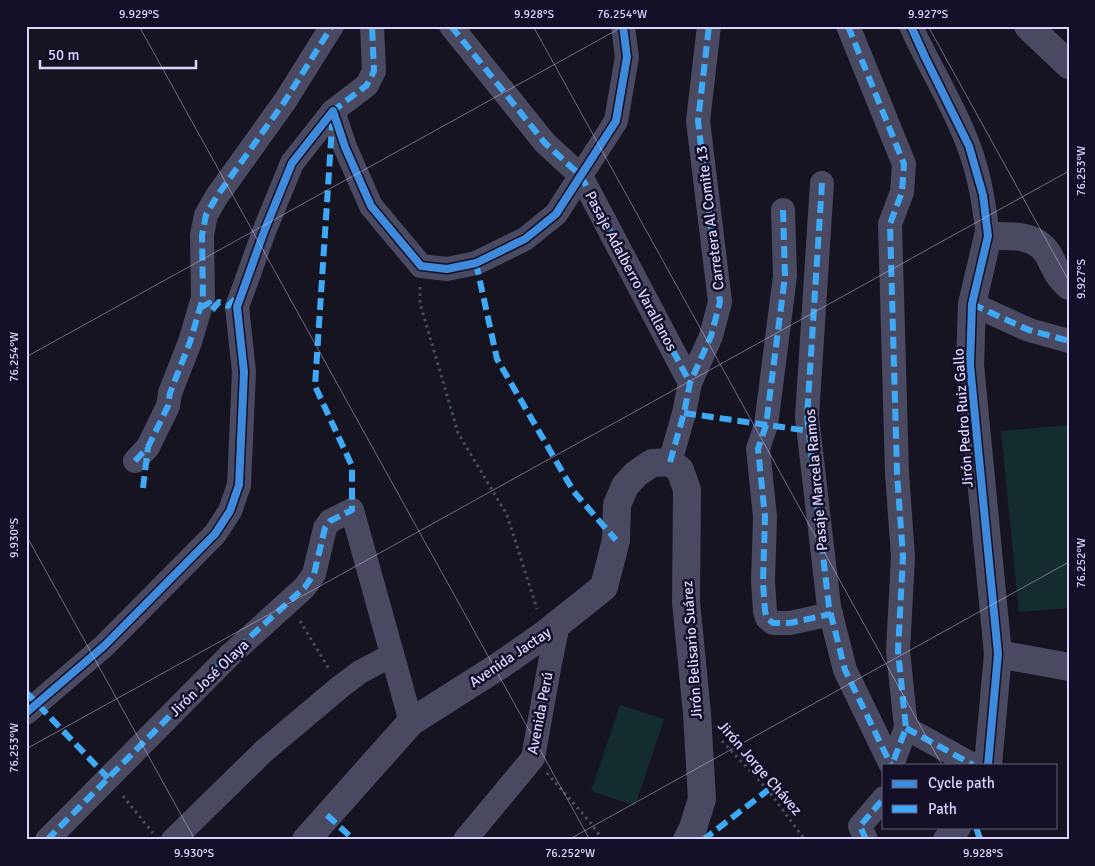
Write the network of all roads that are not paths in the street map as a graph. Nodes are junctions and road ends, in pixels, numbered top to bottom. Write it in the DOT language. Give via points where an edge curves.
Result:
graph roads {
  1 [pos="332,26"];
  2 [pos="372,26"];
  3 [pos="451,26"];
  4 [pos="624,26"];
  5 [pos="709,26"];
  6 [pos="848,26"];
  7 [pos="911,26"];
  8 [pos="1028,26"];
  9 [pos="1069,65"];
  10 [pos="333,111"];
  11 [pos="581,176"];
  12 [pos="822,183"];
  13 [pos="784,210"];
  14 [pos="988,236"];
  15 [pos="1069,286"];
  16 [pos="972,304"];
  17 [pos="1069,341"];
  18 [pos="690,382"];
  19 [pos="136,461"];
  20 [pos="670,462"];
  21 [pos="831,614"];
  22 [pos="552,629"];
  23 [pos="998,654"];
  24 [pos="392,655"];
  25 [pos="1069,667"];
  26 [pos="26,713"];
  27 [pos="410,722"];
  28 [pos="906,728"];
  29 [pos="892,764"];
  30 [pos="892,764"];
  31 [pos="971,764"];
  32 [pos="988,764"];
  33 [pos="882,800"];
  34 [pos="956,828"];
  35 [pos="47,840"];
  36 [pos="173,840"];
  37 [pos="306,840"];
  38 [pos="465,840"];
  39 [pos="687,840"];
  40 [pos="866,840"];
  41 [pos="947,840"];
  1 -- 19 [label="street" via="206,215 202,235 202,298 190,342 168,406 148,447"];
  2 -- 10 [label="street" via="374,71 368,85"];
  3 -- 11 [label="street, Pasaje Adalberro Varallanos" via="545,143"];
  4 -- 11 [label="street" via="627,57 616,121"];
  5 -- 18 [label="street, Carretera Al Comite 13" via="698,121 720,302 711,336"];
  6 -- 28 [label="street" via="904,164 902,192 890,224 897,473 903,557 898,651"];
  7 -- 14 [label="street, Jirón Pedro Ruiz Gallo" via="969,146 983,195"];
  8 -- 9 [label="street"];
  10 -- 11 [label="street" via="371,206 421,266 447,269 476,263 525,239 556,214"];
  10 -- 26 [label="street" via="292,164 237,307 244,372 239,485 230,511 215,534 111,639"];
  11 -- 18 [label="street, Pasaje Adalberro Varallanos"];
  12 -- 21 [label="street, Pasaje Marcela Ramos" via="808,417"];
  13 -- 21 [label="street" via="786,276 766,425 758,449 765,517 765,611 772,623 790,623"];
  14 -- 15 [label="street" via="1020,236 1035,240 1047,252 1060,278"];
  14 -- 16 [label="street, Jirón Pedro Ruiz Gallo"];
  16 -- 17 [label="street" via="1029,330"];
  16 -- 23 [label="street, Jirón Pedro Ruiz Gallo" via="970,365"];
  18 -- 20 [label="street, Carretera Al Comite 13"];
  20 -- 22 [label="street, Avenida Jactay" via="652,463 625,486 617,505 616,540 604,587"];
  20 -- 39 [label="street, Jirón Belisario Suárez" via="680,470 687,490 686,602 702,799"];
  21 -- 30 [label="street, Pasaje Marcela Ramos" via="845,670"];
  22 -- 27 [label="street, Avenida Jactay"];
  22 -- 38 [label="street, Avenida Perú" via="550,663 533,758"];
  23 -- 25 [label="street"];
  23 -- 32 [label="street, Jirón Pedro Ruiz Gallo"];
  24 -- 27 [label="street"];
  24 -- 35 [label="street, Jirón José Olaya" via="352,510 330,521 325,528 314,574 305,587 229,656"];
  24 -- 36 [label="street" via="340,686 264,751"];
  27 -- 37 [label="street, Avenida Jactay"];
  28 -- 29 [label="street"];
  28 -- 31 [label="street"];
  33 -- 40 [label="street" via="860,826"];
  34 -- 41 [label="street"];
}
